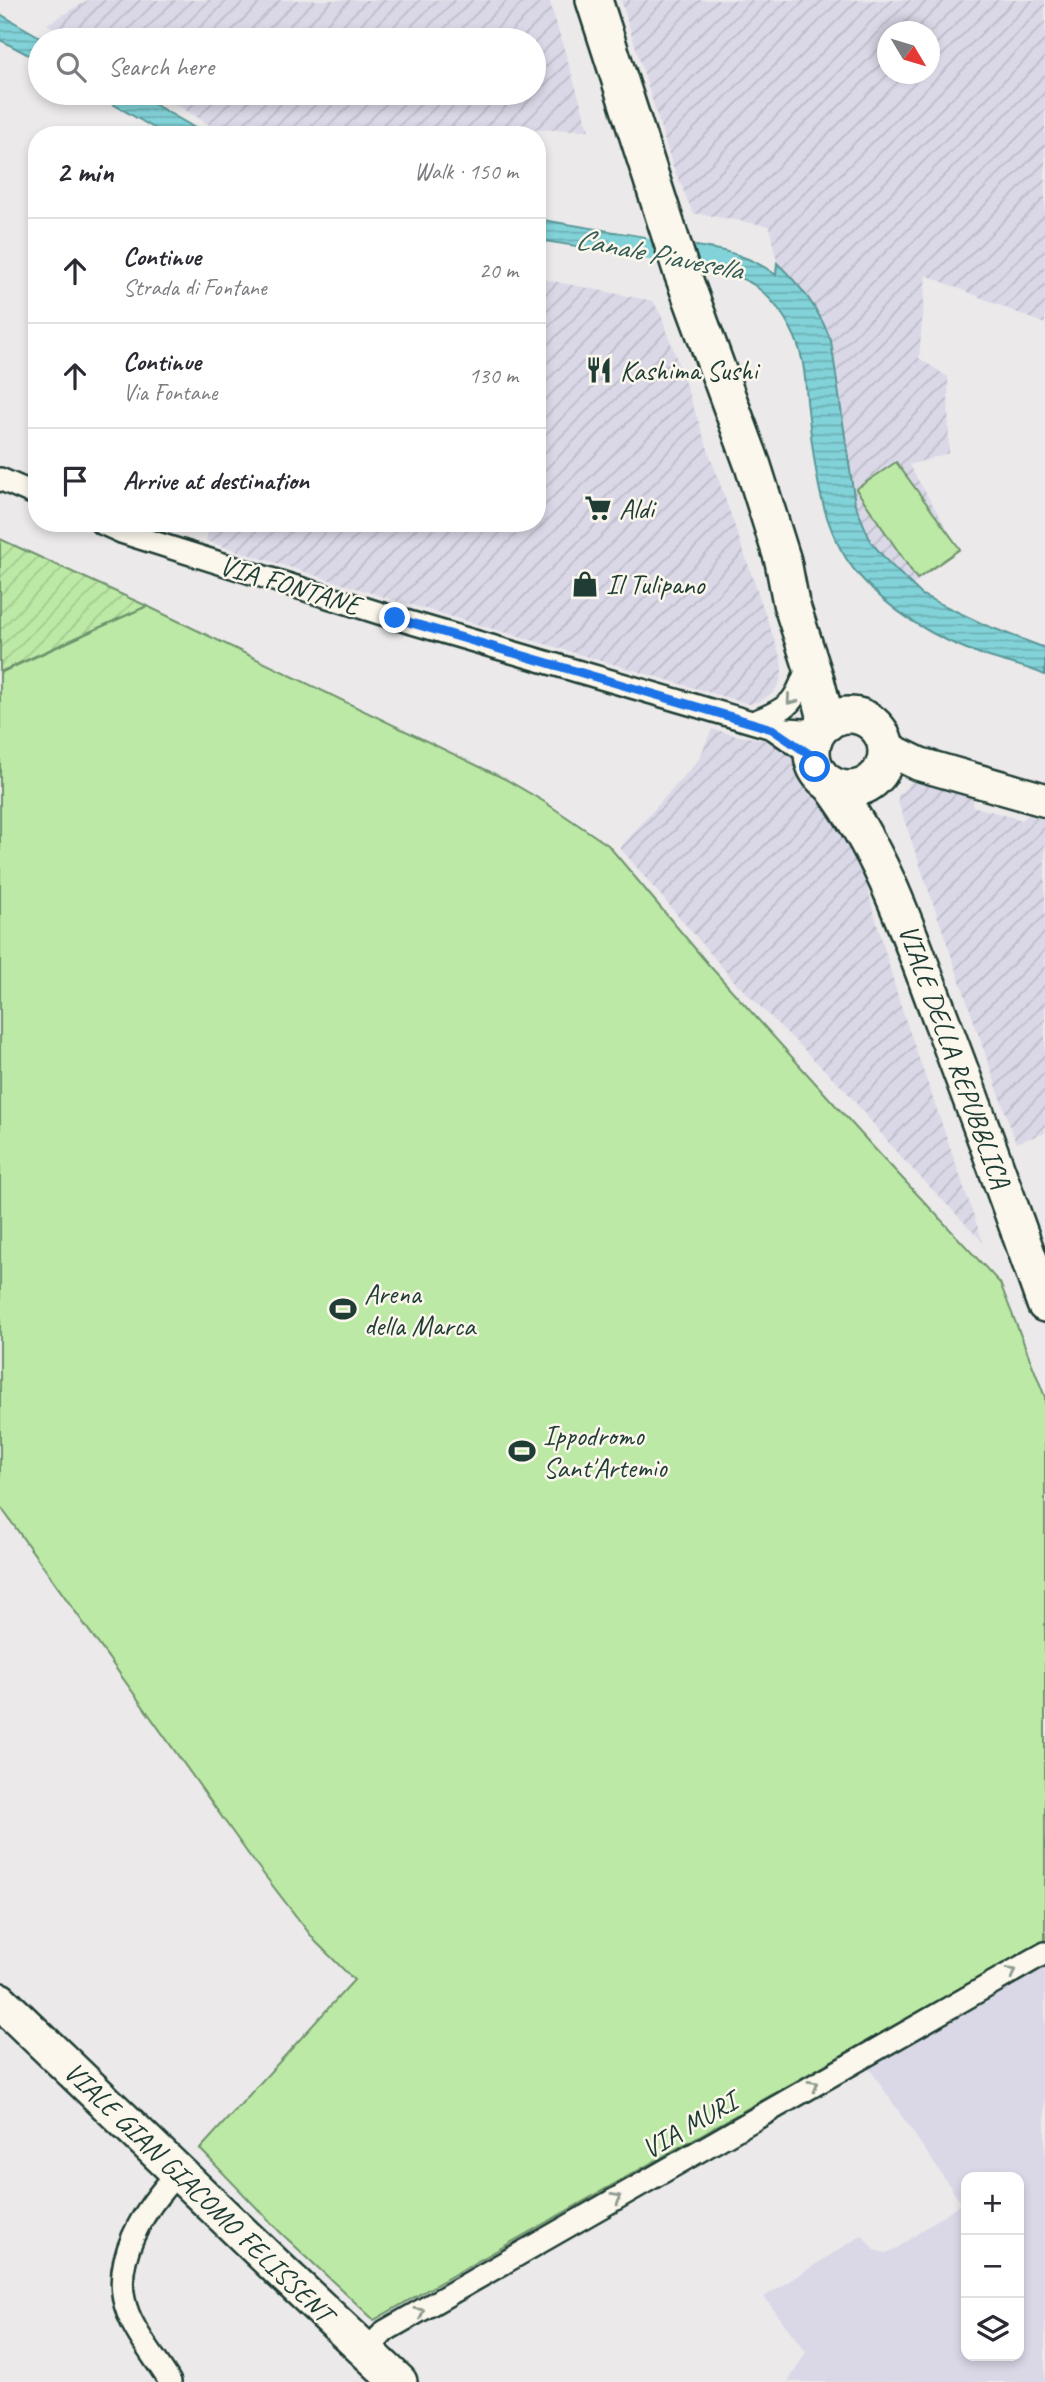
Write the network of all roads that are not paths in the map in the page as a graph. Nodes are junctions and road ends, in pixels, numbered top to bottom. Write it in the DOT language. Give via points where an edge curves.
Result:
graph roads {
  1 [pos="594,0"];
  2 [pos="0,479"];
  3 [pos="28,491"];
  4 [pos="121,532"];
  5 [pos="783,561"];
  6 [pos="810,660"];
  7 [pos="763,725"];
  8 [pos="829,742"];
  9 [pos="879,766"];
  10 [pos="1045,800"];
  11 [pos="892,889"];
  12 [pos="1045,1304"];
  13 [pos="1045,1953"];
  14 [pos="0,2001"];
  15 [pos="178,2173"];
  16 [pos="365,2351"];
  17 [pos="170,2382"];
  18 [pos="399,2382"];
  1 -- 5 [label="main road, VIALE DELLA REPUBBLICA" via="681,270"];
  2 -- 3 [label="street"];
  4 -- 7 [label="street, VIA FONTANE" via="408,622"];
  5 -- 6 [label="main road, VIALE DELLA REPUBBLICA"];
  5 -- 8 [label="main road, VIALE DELLA REPUBBLICA" via="809,607 841,690"];
  6 -- 7 [label="street, one-way" via="794,698"];
  6 -- 8 [label="main road, VIALE DELLA REPUBBLICA"];
  7 -- 8 [label="street, VIA FONTANE"];
  8 -- 9 [label="main road" via="850,789"];
  8 -- 9 [label="main road, VIALE DELLA REPUBBLICA" via="874,725 881,734"];
  8 -- 11 [label="main road, VIALE DELLA REPUBBLICA" via="859,824"];
  9 -- 10 [label="street" via="919,764"];
  9 -- 11 [label="main road, VIALE DELLA REPUBBLICA" via="874,819"];
  11 -- 12 [label="main road, VIALE DELLA REPUBBLICA"];
  16 -- 13 [label="street, VIA MURI, one-way" via="385,2331"];
  14 -- 15 [label="main road, VIALE GIAN GIACOMO FELISSENT"];
  15 -- 16 [label="main road, VIALE GIAN GIACOMO FELISSENT"];
  15 -- 17 [label="street" via="143,2217 126,2258 122,2285 128,2312"];
  16 -- 18 [label="main road, VIALE GIAN GIACOMO FELISSENT"];
}
